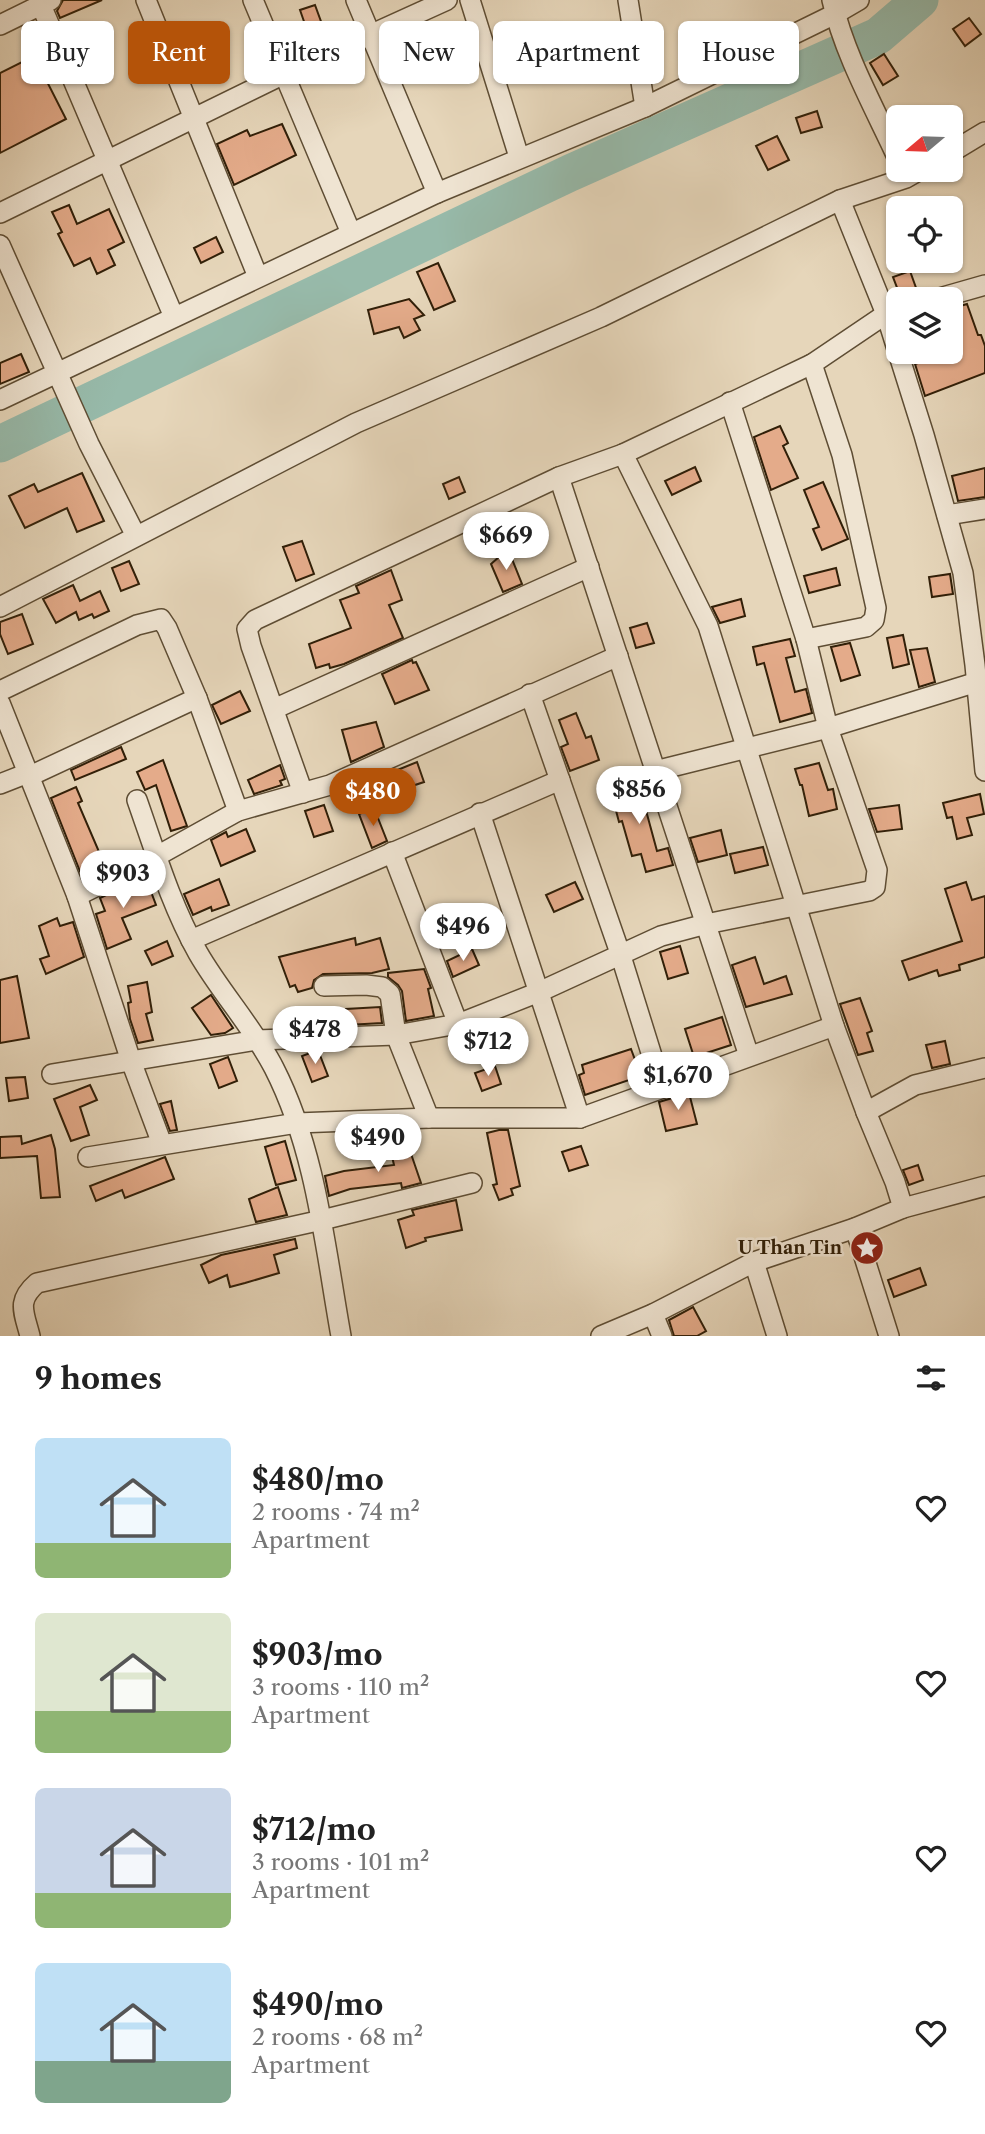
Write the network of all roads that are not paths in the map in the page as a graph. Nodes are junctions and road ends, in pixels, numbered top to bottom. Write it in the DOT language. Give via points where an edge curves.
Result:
graph roads {
  1 [pos="146,0"];
  2 [pos="253,0"];
  3 [pos="355,0"];
  4 [pos="447,0"];
  5 [pos="470,0"];
  6 [pos="628,0"];
  7 [pos="859,0"];
  8 [pos="46,2"];
  9 [pos="834,7"];
  10 [pos="262,21"];
  11 [pos="0,24"];
  12 [pos="370,34"];
  13 [pos="365,36"];
  14 [pos="263,84"];
  15 [pos="288,84"];
  16 [pos="645,107"];
  17 [pos="193,117"];
  18 [pos="886,132"];
  19 [pos="985,132"];
  20 [pos="963,145"];
  21 [pos="519,157"];
  22 [pos="107,161"];
  23 [pos="886,182"];
  24 [pos="437,193"];
  25 [pos="840,200"];
  26 [pos="0,212"];
  27 [pos="351,233"];
  28 [pos="0,245"];
  29 [pos="258,277"];
  30 [pos="985,285"];
  31 [pos="963,291"];
  32 [pos="886,299"];
  33 [pos="886,316"];
  34 [pos="174,317"];
  35 [pos="812,364"];
  36 [pos="906,364"];
  37 [pos="57,373"];
  38 [pos="0,400"];
  39 [pos="730,402"];
  40 [pos="624,454"];
  41 [pos="559,477"];
  42 [pos="985,509"];
  43 [pos="947,515"];
  44 [pos="136,537"];
  45 [pos="589,567"];
  46 [pos="0,607"];
  47 [pos="806,639"];
  48 [pos="618,656"];
  49 [pos="977,682"];
  50 [pos="0,691"];
  51 [pos="530,694"];
  52 [pos="197,698"];
  53 [pos="0,704"];
  54 [pos="274,709"];
  55 [pos="4,727"];
  56 [pos="828,728"];
  57 [pos="747,749"];
  58 [pos="655,771"];
  59 [pos="985,772"];
  60 [pos="29,774"];
  61 [pos="560,780"];
  62 [pos="0,784"];
  63 [pos="303,793"];
  64 [pos="137,800"];
  65 [pos="238,811"];
  66 [pos="480,813"];
  67 [pos="392,852"];
  68 [pos="157,856"];
  69 [pos="77,896"];
  70 [pos="797,908"];
  71 [pos="706,924"];
  72 [pos="191,940"];
  73 [pos="620,953"];
  74 [pos="324,986"];
  75 [pos="539,992"];
  76 [pos="458,1024"];
  77 [pos="834,1027"];
  78 [pos="396,1035"];
  79 [pos="257,1040"];
  80 [pos="748,1056"];
  81 [pos="131,1061"];
  82 [pos="985,1068"];
  83 [pos="52,1074"];
  84 [pos="662,1088"];
  85 [pos="866,1111"];
  86 [pos="429,1118"];
  87 [pos="580,1118"];
  88 [pos="297,1123"];
  89 [pos="162,1144"];
  90 [pos="88,1157"];
  91 [pos="472,1183"];
  92 [pos="985,1186"];
  93 [pos="904,1208"];
  94 [pos="322,1220"];
  95 [pos="855,1228"];
  96 [pos="754,1262"];
  97 [pos="653,1314"];
  98 [pos="30,1336"];
  99 [pos="341,1336"];
  100 [pos="601,1336"];
  101 [pos="662,1336"];
  102 [pos="777,1336"];
  103 [pos="889,1336"];
  1 -- 17 [label="street"];
  2 -- 10 [label="street"];
  3 -- 12 [label="street"];
  4 -- 12 [label="street"];
  5 -- 21 [label="street"];
  6 -- 16 [label="street"];
  7 -- 9 [label="street"];
  8 -- 11 [label="street"];
  8 -- 22 [label="street"];
  9 -- 16 [label="street"];
  9 -- 18 [label="street"];
  12 -- 13 [label="street"];
  12 -- 24 [label="street"];
  14 -- 17 [label="street"];
  15 -- 27 [label="street"];
  16 -- 21 [label="street"];
  17 -- 22 [label="street"];
  17 -- 29 [label="street"];
  19 -- 20 [label="street"];
  21 -- 24 [label="street"];
  22 -- 26 [label="street"];
  22 -- 34 [label="street"];
  23 -- 25 [label="street"];
  24 -- 27 [label="street"];
  25 -- 32 [label="street"];
  25 -- 44 [label="street" via="601,317 355,423"];
  27 -- 29 [label="street"];
  28 -- 37 [label="street"];
  29 -- 34 [label="street"];
  30 -- 31 [label="street"];
  33 -- 35 [label="street"];
  34 -- 37 [label="street"];
  35 -- 39 [label="street"];
  35 -- 47 [label="street" via="842,455 876,608 874,620 866,627"];
  36 -- 43 [label="street"];
  37 -- 38 [label="street"];
  37 -- 44 [label="street"];
  39 -- 40 [label="street"];
  39 -- 47 [label="street"];
  40 -- 41 [label="street"];
  40 -- 57 [label="street" via="708,626"];
  41 -- 45 [label="street"];
  41 -- 54 [label="street" via="255,620 247,629"];
  42 -- 43 [label="street"];
  43 -- 49 [label="street" via="963,573"];
  44 -- 46 [label="street"];
  45 -- 48 [label="street"];
  45 -- 54 [label="street"];
  47 -- 56 [label="street"];
  48 -- 51 [label="street"];
  48 -- 58 [label="street"];
  49 -- 56 [label="street"];
  49 -- 59 [label="street"];
  50 -- 52 [label="street" via="137,625 161,619"];
  51 -- 61 [label="street"];
  51 -- 63 [label="street"];
  52 -- 60 [label="street"];
  52 -- 65 [label="street"];
  53 -- 55 [label="street"];
  54 -- 63 [label="street"];
  55 -- 60 [label="street"];
  56 -- 57 [label="street"];
  56 -- 70 [label="street" via="877,870 877,882 869,891"];
  57 -- 58 [label="street"];
  57 -- 70 [label="street"];
  58 -- 71 [label="street"];
  60 -- 62 [label="street"];
  60 -- 69 [label="street"];
  61 -- 66 [label="street"];
  61 -- 73 [label="street"];
  63 -- 65 [label="street"];
  64 -- 68 [label="street"];
  65 -- 68 [label="street"];
  66 -- 67 [label="street"];
  66 -- 75 [label="street"];
  67 -- 72 [label="street"];
  67 -- 76 [label="street"];
  68 -- 69 [label="street"];
  68 -- 72 [label="street"];
  69 -- 81 [label="street"];
  70 -- 71 [label="street"];
  70 -- 77 [label="street"];
  71 -- 73 [label="street"];
  71 -- 80 [label="street"];
  72 -- 79 [label="street"];
  73 -- 75 [label="street"];
  73 -- 84 [label="street"];
  74 -- 78 [label="street" via="382,987 390,994"];
  75 -- 76 [label="street"];
  75 -- 87 [label="street"];
  76 -- 78 [label="street"];
  77 -- 80 [label="street"];
  77 -- 85 [label="street"];
  78 -- 79 [label="street"];
  78 -- 86 [label="street"];
  79 -- 81 [label="street"];
  79 -- 88 [label="street"];
  80 -- 84 [label="street"];
  81 -- 83 [label="street"];
  81 -- 89 [label="street"];
  82 -- 85 [label="street" via="915,1085"];
  84 -- 87 [label="street"];
  85 -- 93 [label="street"];
  86 -- 87 [label="street"];
  86 -- 88 [label="street"];
  88 -- 89 [label="street"];
  88 -- 94 [label="street"];
  89 -- 90 [label="street"];
  91 -- 94 [label="street"];
  92 -- 93 [label="street"];
  93 -- 95 [label="street"];
  94 -- 98 [label="street" via="37,1283 25,1293 22,1305"];
  94 -- 99 [label="street"];
  95 -- 96 [label="street"];
  95 -- 103 [label="street"];
  96 -- 97 [label="street"];
  96 -- 102 [label="street"];
  97 -- 100 [label="street"];
  97 -- 101 [label="street"];
}
